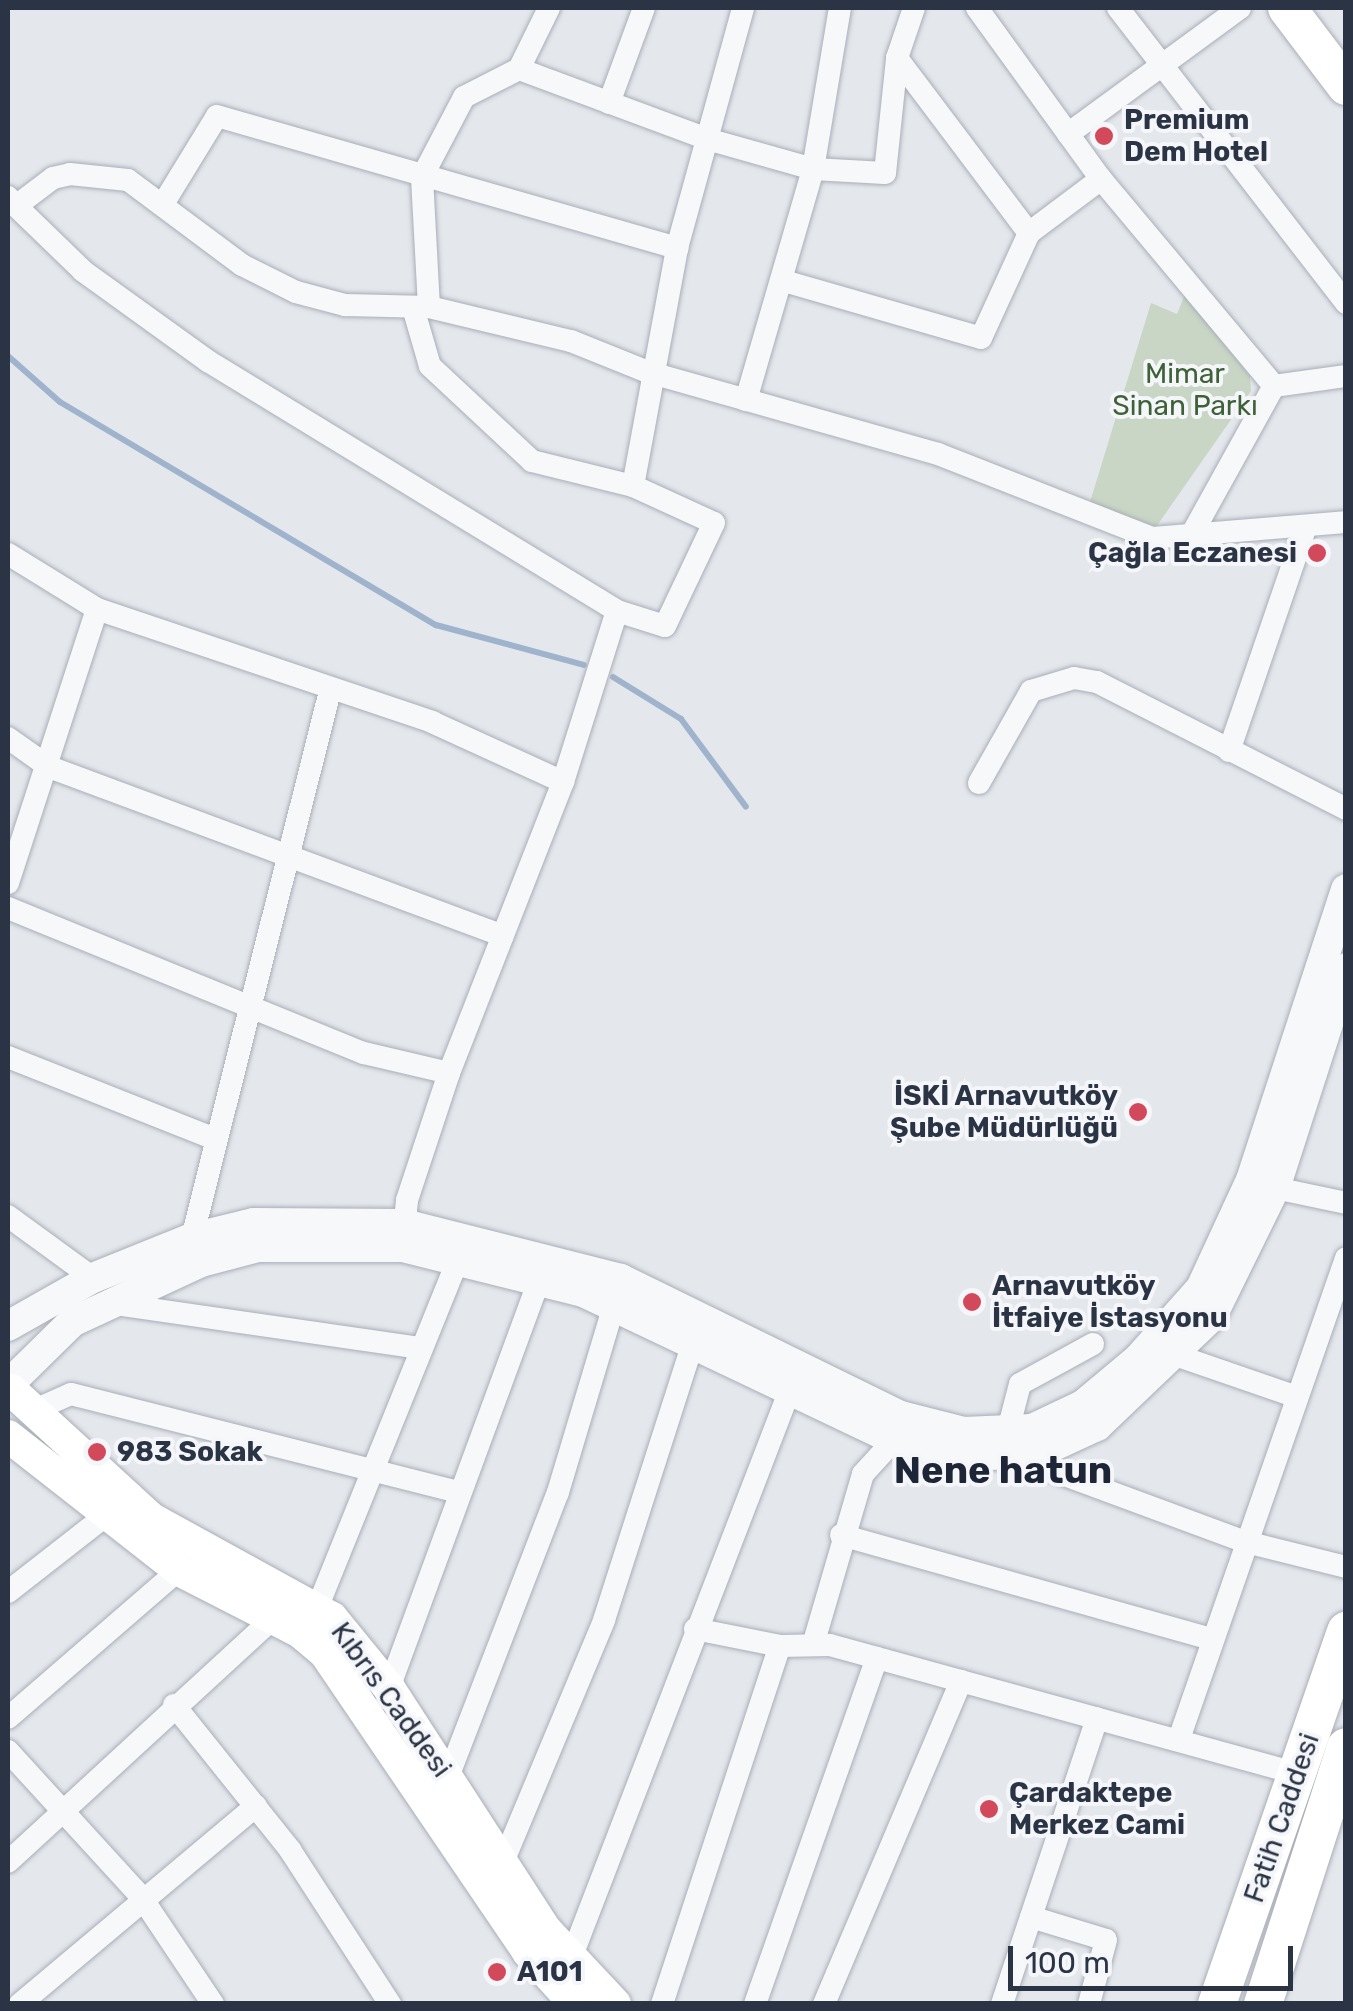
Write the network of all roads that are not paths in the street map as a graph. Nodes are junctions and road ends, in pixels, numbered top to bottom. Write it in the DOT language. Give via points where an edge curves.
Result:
graph roads {
  1 [pos="549,8"];
  2 [pos="644,8"];
  3 [pos="743,8"];
  4 [pos="840,8"];
  5 [pos="914,8"];
  6 [pos="977,8"];
  7 [pos="1118,8"];
  8 [pos="1240,8"];
  9 [pos="1287,8"];
  10 [pos="1318,8"];
  11 [pos="1346,44"];
  12 [pos="897,58"];
  13 [pos="1160,66"];
  14 [pos="519,69"];
  15 [pos="1346,86"];
  16 [pos="609,104"];
  17 [pos="1068,134"];
  18 [pos="706,138"];
  19 [pos="813,168"];
  20 [pos="422,178"];
  21 [pos="1101,179"];
  22 [pos="12,202"];
  23 [pos="162,204"];
  24 [pos="1028,232"];
  25 [pos="677,248"];
  26 [pos="784,281"];
  27 [pos="1346,303"];
  28 [pos="422,309"];
  29 [pos="648,372"];
  30 [pos="1346,376"];
  31 [pos="1274,386"];
  32 [pos="746,400"];
  33 [pos="633,486"];
  34 [pos="1346,522"];
  35 [pos="1305,529"];
  36 [pos="1188,541"];
  37 [pos="8,554"];
  38 [pos="97,609"];
  39 [pos="617,610"];
  40 [pos="330,691"];
  41 [pos="8,738"];
  42 [pos="1230,752"];
  43 [pos="50,767"];
  44 [pos="563,782"];
  45 [pos="979,783"];
  46 [pos="1346,809"];
  47 [pos="290,858"];
  48 [pos="8,884"];
  49 [pos="1346,888"];
  50 [pos="8,908"];
  51 [pos="503,936"];
  52 [pos="1346,968"];
  53 [pos="1331,998"];
  54 [pos="249,1009"];
  55 [pos="8,1057"];
  56 [pos="449,1073"];
  57 [pos="213,1138"];
  58 [pos="1275,1188"];
  59 [pos="1346,1203"];
  60 [pos="8,1216"];
  61 [pos="1249,1217"];
  62 [pos="403,1235"];
  63 [pos="192,1238"];
  64 [pos="462,1249"];
  65 [pos="1346,1258"];
  66 [pos="543,1270"];
  67 [pos="101,1291"];
  68 [pos="618,1292"];
  69 [pos="8,1326"];
  70 [pos="1334,1327"];
  71 [pos="694,1340"];
  72 [pos="1094,1344"];
  73 [pos="419,1348"];
  74 [pos="1178,1356"];
  75 [pos="792,1387"];
  76 [pos="15,1391"];
  77 [pos="1297,1397"];
  78 [pos="8,1436"];
  79 [pos="894,1440"];
  80 [pos="1010,1443"];
  81 [pos="378,1469"];
  82 [pos="458,1492"];
  83 [pos="108,1514"];
  84 [pos="842,1535"];
  85 [pos="1246,1542"];
  86 [pos="1346,1567"];
  87 [pos="179,1570"];
  88 [pos="8,1592"];
  89 [pos="318,1606"];
  90 [pos="272,1618"];
  91 [pos="695,1629"];
  92 [pos="1346,1631"];
  93 [pos="1212,1639"];
  94 [pos="813,1645"];
  95 [pos="780,1646"];
  96 [pos="877,1658"];
  97 [pos="962,1680"];
  98 [pos="390,1688"];
  99 [pos="174,1705"];
  100 [pos="8,1718"];
  101 [pos="1097,1718"];
  102 [pos="1179,1740"];
  103 [pos="1346,1746"];
  104 [pos="8,1750"];
  105 [pos="1298,1774"];
  106 [pos="448,1778"];
  107 [pos="256,1806"];
  108 [pos="61,1810"];
  109 [pos="8,1862"];
  110 [pos="503,1862"];
  111 [pos="142,1898"];
  112 [pos="1030,1918"];
  113 [pos="568,1984"];
  114 [pos="36,1999"];
  115 [pos="213,2004"];
  116 [pos="390,2004"];
  117 [pos="615,2004"];
  118 [pos="662,2004"];
  119 [pos="755,2004"];
  120 [pos="824,2004"];
  121 [pos="1002,2004"];
  122 [pos="1089,2004"];
  123 [pos="1216,2004"];
  124 [pos="1263,2004"];
  1 -- 14 [label="street"];
  2 -- 16 [label="street"];
  3 -- 18 [label="street"];
  4 -- 19 [label="street"];
  5 -- 12 [label="street"];
  6 -- 17 [label="street"];
  7 -- 13 [label="street"];
  8 -- 13 [label="street"];
  9 -- 15 [label="main road"];
  10 -- 11 [label="main road"];
  12 -- 19 [label="street" via="885,173"];
  12 -- 24 [label="street"];
  13 -- 17 [label="street"];
  13 -- 27 [label="street"];
  14 -- 16 [label="street"];
  14 -- 20 [label="street" via="464,97"];
  16 -- 18 [label="street"];
  17 -- 21 [label="street"];
  18 -- 19 [label="street"];
  18 -- 25 [label="street"];
  19 -- 26 [label="street"];
  20 -- 23 [label="street" via="217,116"];
  20 -- 25 [label="street"];
  20 -- 28 [label="street"];
  21 -- 24 [label="street"];
  21 -- 31 [label="street"];
  22 -- 23 [label="street" via="52,178 88,173 128,180"];
  22 -- 39 [label="street" via="83,271 208,361"];
  23 -- 28 [label="street" via="242,265 296,292"];
  24 -- 26 [label="street" via="981,338"];
  25 -- 29 [label="street"];
  26 -- 32 [label="street"];
  28 -- 29 [label="street" via="571,340"];
  28 -- 33 [label="street" via="430,366 532,462"];
  29 -- 32 [label="street"];
  29 -- 33 [label="street"];
  30 -- 31 [label="street"];
  31 -- 36 [label="street"];
  32 -- 36 [label="street" via="938,454 1152,538"];
  33 -- 39 [label="street" via="714,523 666,626"];
  34 -- 35 [label="street"];
  35 -- 36 [label="street"];
  35 -- 42 [label="street"];
  37 -- 38 [label="street"];
  38 -- 40 [label="street"];
  38 -- 43 [label="street"];
  39 -- 44 [label="street"];
  40 -- 44 [label="street" via="432,722"];
  40 -- 47 [label="street"];
  41 -- 43 [label="street"];
  42 -- 45 [label="street" via="1097,682 1062,678 1031,691"];
  42 -- 46 [label="street"];
  43 -- 47 [label="street"];
  43 -- 48 [label="street"];
  44 -- 51 [label="street"];
  47 -- 51 [label="street"];
  47 -- 54 [label="street"];
  49 -- 53 [label="street"];
  50 -- 54 [label="street"];
  51 -- 56 [label="street"];
  52 -- 53 [label="street"];
  53 -- 58 [label="street"];
  53 -- 61 [label="street"];
  54 -- 56 [label="street" via="364,1052"];
  54 -- 57 [label="street"];
  55 -- 57 [label="street"];
  56 -- 62 [label="street"];
  57 -- 63 [label="street"];
  58 -- 59 [label="street"];
  58 -- 61 [label="street"];
  60 -- 67 [label="street"];
  61 -- 74 [label="street" via="1212,1316"];
  61 -- 80 [label="street" via="1201,1288 1138,1359 1083,1404"];
  62 -- 63 [label="street" via="254,1222"];
  62 -- 64 [label="street"];
  62 -- 67 [label="street" via="258,1247"];
  63 -- 67 [label="street"];
  64 -- 66 [label="street"];
  64 -- 73 [label="street"];
  65 -- 70 [label="street"];
  66 -- 68 [label="street"];
  66 -- 82 [label="street"];
  67 -- 69 [label="street"];
  67 -- 73 [label="street"];
  67 -- 76 [label="street" via="50,1339"];
  68 -- 71 [label="street"];
  68 -- 80 [label="street" via="901,1416"];
  68 -- 106 [label="street" via="558,1492"];
  70 -- 77 [label="street"];
  71 -- 75 [label="street"];
  71 -- 110 [label="street" via="604,1620"];
  72 -- 80 [label="street" via="1020,1384"];
  73 -- 81 [label="street"];
  74 -- 77 [label="street"];
  74 -- 80 [label="street" via="1096,1426"];
  75 -- 79 [label="street"];
  75 -- 91 [label="street"];
  76 -- 81 [label="street" via="72,1394"];
  76 -- 89 [label="main road, Kıbrıs Caddesi" via="152,1518"];
  77 -- 85 [label="street"];
  78 -- 83 [label="main road"];
  79 -- 80 [label="street" via="962,1456"];
  79 -- 84 [label="street" via="863,1474"];
  80 -- 85 [label="street"];
  81 -- 82 [label="street"];
  81 -- 89 [label="street"];
  82 -- 98 [label="street"];
  83 -- 87 [label="main road"];
  83 -- 88 [label="street"];
  84 -- 93 [label="street"];
  84 -- 94 [label="street"];
  85 -- 86 [label="street"];
  85 -- 93 [label="street"];
  87 -- 90 [label="main road"];
  87 -- 100 [label="street"];
  89 -- 98 [label="main road, Kıbrıs Caddesi"];
  90 -- 99 [label="street"];
  90 -- 113 [label="main road" via="326,1653"];
  91 -- 95 [label="street"];
  91 -- 113 [label="street"];
  92 -- 105 [label="main road, Fatih Caddesi"];
  93 -- 102 [label="street"];
  94 -- 95 [label="street"];
  94 -- 96 [label="street"];
  95 -- 118 [label="street"];
  96 -- 97 [label="street"];
  96 -- 119 [label="street"];
  97 -- 101 [label="street"];
  97 -- 120 [label="street"];
  98 -- 106 [label="main road, Kıbrıs Caddesi"];
  99 -- 107 [label="street"];
  99 -- 108 [label="street"];
  101 -- 102 [label="street"];
  101 -- 112 [label="street"];
  102 -- 105 [label="street"];
  103 -- 124 [label="main road, Fatih Caddesi"];
  104 -- 108 [label="street"];
  105 -- 123 [label="main road, Fatih Caddesi"];
  106 -- 110 [label="main road, Kıbrıs Caddesi"];
  107 -- 111 [label="street"];
  107 -- 116 [label="street"];
  108 -- 109 [label="street"];
  108 -- 111 [label="street"];
  110 -- 113 [label="main road, Kıbrıs Caddesi"];
  111 -- 114 [label="street"];
  111 -- 115 [label="street"];
  112 -- 121 [label="street"];
  112 -- 122 [label="street" via="1106,1940"];
  113 -- 117 [label="main road, Kıbrıs Caddesi"];
}
